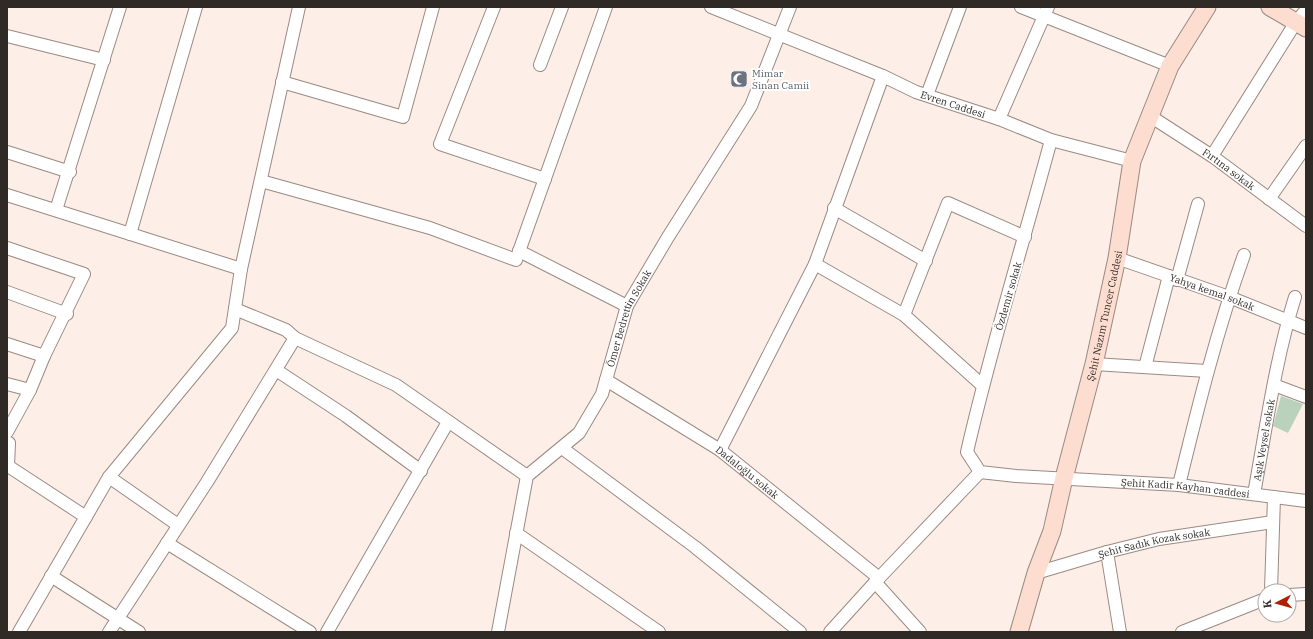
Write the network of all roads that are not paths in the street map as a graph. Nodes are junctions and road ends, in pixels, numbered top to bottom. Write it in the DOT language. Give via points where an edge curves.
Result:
graph roads {
  1 [pos="120,7"];
  2 [pos="196,7"];
  3 [pos="299,7"];
  4 [pos="433,7"];
  5 [pos="494,7"];
  6 [pos="562,7"];
  7 [pos="606,7"];
  8 [pos="711,7"];
  9 [pos="790,7"];
  10 [pos="960,7"];
  11 [pos="1021,7"];
  12 [pos="1207,7"];
  13 [pos="1270,7"];
  14 [pos="1046,11"];
  15 [pos="1303,20"];
  16 [pos="779,35"];
  17 [pos="7,36"];
  18 [pos="104,60"];
  19 [pos="540,64"];
  20 [pos="1170,66"];
  21 [pos="883,76"];
  22 [pos="282,82"];
  23 [pos="927,95"];
  24 [pos="1150,116"];
  25 [pos="999,119"];
  26 [pos="1051,140"];
  27 [pos="1306,146"];
  28 [pos="7,152"];
  29 [pos="1212,156"];
  30 [pos="1132,161"];
  31 [pos="70,172"];
  32 [pos="545,179"];
  33 [pos="260,181"];
  34 [pos="7,195"];
  35 [pos="1269,199"];
  36 [pos="1198,204"];
  37 [pos="834,208"];
  38 [pos="56,210"];
  39 [pos="1306,226"];
  40 [pos="130,234"];
  41 [pos="1025,237"];
  42 [pos="7,248"];
  43 [pos="519,251"];
  44 [pos="1244,255"];
  45 [pos="1117,258"];
  46 [pos="926,262"];
  47 [pos="815,264"];
  48 [pos="241,269"];
  49 [pos="1173,278"];
  50 [pos="7,292"];
  51 [pos="1229,297"];
  52 [pos="1295,297"];
  53 [pos="627,306"];
  54 [pos="235,309"];
  55 [pos="66,314"];
  56 [pos="904,315"];
  57 [pos="1288,322"];
  58 [pos="1306,328"];
  59 [pos="295,338"];
  60 [pos="7,344"];
  61 [pos="44,356"];
  62 [pos="1094,364"];
  63 [pos="1145,367"];
  64 [pos="276,370"];
  65 [pos="1207,371"];
  66 [pos="606,380"];
  67 [pos="7,384"];
  68 [pos="982,385"];
  69 [pos="1274,385"];
  70 [pos="30,390"];
  71 [pos="1306,397"];
  72 [pos="448,422"];
  73 [pos="7,432"];
  74 [pos="7,442"];
  75 [pos="562,448"];
  76 [pos="720,450"];
  77 [pos="421,471"];
  78 [pos="980,472"];
  79 [pos="527,476"];
  80 [pos="109,477"];
  81 [pos="1064,478"];
  82 [pos="1179,485"];
  83 [pos="1254,494"];
  84 [pos="1274,497"];
  85 [pos="1306,501"];
  86 [pos="86,517"];
  87 [pos="1273,522"];
  88 [pos="178,526"];
  89 [pos="516,533"];
  90 [pos="167,543"];
  91 [pos="1107,552"];
  92 [pos="1036,573"];
  93 [pos="51,576"];
  94 [pos="877,580"];
  95 [pos="1271,583"];
  96 [pos="1257,602"];
  97 [pos="117,618"];
  98 [pos="19,632"];
  99 [pos="108,632"];
  100 [pos="139,632"];
  101 [pos="310,632"];
  102 [pos="327,632"];
  103 [pos="498,632"];
  104 [pos="659,632"];
  105 [pos="800,632"];
  106 [pos="830,632"];
  107 [pos="920,632"];
  108 [pos="1019,632"];
  109 [pos="1120,632"];
  110 [pos="1182,632"];
  1 -- 18 [label="street"];
  2 -- 40 [label="street"];
  3 -- 22 [label="street"];
  4 -- 22 [label="street" via="404,118"];
  5 -- 32 [label="street" via="440,144"];
  6 -- 19 [label="street"];
  7 -- 32 [label="street"];
  8 -- 16 [label="street, Evren Caddesi"];
  9 -- 16 [label="street, Ömer Bedrettin Sokak"];
  10 -- 23 [label="street"];
  11 -- 14 [label="street"];
  12 -- 20 [label="street, Şehit Nazım Tuncer Caddesi"];
  13 -- 15 [label="street"];
  14 -- 20 [label="street"];
  14 -- 25 [label="street"];
  15 -- 29 [label="street"];
  16 -- 21 [label="street, Evren Caddesi"];
  16 -- 53 [label="street, Ömer Bedrettin Sokak" via="751,106"];
  17 -- 18 [label="street"];
  18 -- 31 [label="street"];
  20 -- 24 [label="street, Şehit Nazım Tuncer Caddesi"];
  21 -- 23 [label="street, Evren Caddesi"];
  21 -- 37 [label="street"];
  22 -- 33 [label="street"];
  23 -- 25 [label="street, Evren Caddesi"];
  24 -- 29 [label="street, Fırtına sokak"];
  24 -- 30 [label="street, Şehit Nazım Tuncer Caddesi"];
  25 -- 26 [label="street, Evren Caddesi"];
  26 -- 30 [label="street, Evren Caddesi"];
  26 -- 41 [label="street, Özdemir sokak"];
  27 -- 35 [label="street"];
  28 -- 31 [label="street"];
  29 -- 35 [label="street, Fırtına sokak"];
  30 -- 45 [label="street, Şehit Nazım Tuncer Caddesi"];
  31 -- 38 [label="street"];
  32 -- 43 [label="street"];
  33 -- 43 [label="street" via="430,228 516,260"];
  33 -- 48 [label="street"];
  34 -- 38 [label="street"];
  35 -- 39 [label="street, Fırtına sokak"];
  36 -- 49 [label="street"];
  37 -- 46 [label="street"];
  37 -- 47 [label="street"];
  38 -- 40 [label="street"];
  40 -- 48 [label="street"];
  41 -- 46 [label="street" via="948,203"];
  41 -- 68 [label="street, Özdemir sokak"];
  42 -- 55 [label="street" via="84,274"];
  43 -- 53 [label="street"];
  44 -- 51 [label="street"];
  45 -- 49 [label="street, Yahya kemal sokak"];
  45 -- 62 [label="street, Şehit Nazım Tuncer Caddesi"];
  46 -- 56 [label="street"];
  47 -- 56 [label="street"];
  47 -- 76 [label="street"];
  48 -- 54 [label="street"];
  49 -- 51 [label="street, Yahya kemal sokak"];
  49 -- 63 [label="street"];
  50 -- 55 [label="street"];
  51 -- 57 [label="street, Yahya kemal sokak"];
  51 -- 65 [label="street"];
  52 -- 57 [label="street, Aşık Veysel sokak"];
  53 -- 66 [label="street, Ömer Bedrettin Sokak"];
  54 -- 59 [label="street" via="286,330"];
  54 -- 80 [label="street" via="232,328"];
  55 -- 61 [label="street"];
  56 -- 68 [label="street"];
  57 -- 58 [label="street, Yahya kemal sokak"];
  57 -- 69 [label="street, Aşık Veysel sokak"];
  59 -- 64 [label="street"];
  59 -- 72 [label="street" via="396,385"];
  60 -- 61 [label="street"];
  61 -- 70 [label="street"];
  62 -- 63 [label="street"];
  62 -- 81 [label="street, Şehit Nazım Tuncer Caddesi"];
  63 -- 65 [label="street"];
  64 -- 77 [label="street" via="346,416"];
  64 -- 88 [label="street"];
  65 -- 82 [label="street"];
  66 -- 75 [label="street, Ömer Bedrettin Sokak" via="602,394 579,433"];
  66 -- 76 [label="street, Dadaloğlu sokak"];
  67 -- 70 [label="street"];
  68 -- 78 [label="street, Özdemir sokak" via="967,452"];
  69 -- 71 [label="street"];
  69 -- 83 [label="street, Aşık Veysel sokak"];
  70 -- 73 [label="street"];
  72 -- 77 [label="street"];
  72 -- 79 [label="street"];
  74 -- 86 [label="street" via="8,466"];
  75 -- 79 [label="street, Ömer Bedrettin Sokak"];
  75 -- 105 [label="street" via="695,547"];
  76 -- 94 [label="street, Dadaloğlu sokak"];
  77 -- 102 [label="street"];
  78 -- 81 [label="street, Şehit Kadir Kayhan caddesi"];
  78 -- 94 [label="street"];
  79 -- 89 [label="street"];
  80 -- 86 [label="street"];
  80 -- 88 [label="street"];
  81 -- 82 [label="street, Şehit Kadir Kayhan caddesi"];
  81 -- 92 [label="street, Şehit Nazım Tuncer Caddesi" via="1052,531"];
  82 -- 83 [label="street, Şehit Kadir Kayhan caddesi"];
  83 -- 84 [label="street, Şehit Kadir Kayhan caddesi"];
  84 -- 85 [label="street, Şehit Kadir Kayhan caddesi"];
  84 -- 87 [label="street"];
  86 -- 93 [label="street"];
  87 -- 91 [label="street, Şehit Sadık Kozak sokak" via="1159,539"];
  87 -- 95 [label="street"];
  88 -- 90 [label="street"];
  89 -- 103 [label="street"];
  89 -- 104 [label="street"];
  90 -- 97 [label="street"];
  90 -- 101 [label="street"];
  91 -- 92 [label="street, Şehit Sadık Kozak sokak"];
  91 -- 109 [label="street"];
  92 -- 108 [label="street, Şehit Nazım Tuncer Caddesi"];
  93 -- 97 [label="street"];
  93 -- 98 [label="street"];
  94 -- 106 [label="street"];
  94 -- 107 [label="street, Dadaloğlu sokak"];
  96 -- 110 [label="street"];
  97 -- 99 [label="street"];
  97 -- 100 [label="street"];
}
